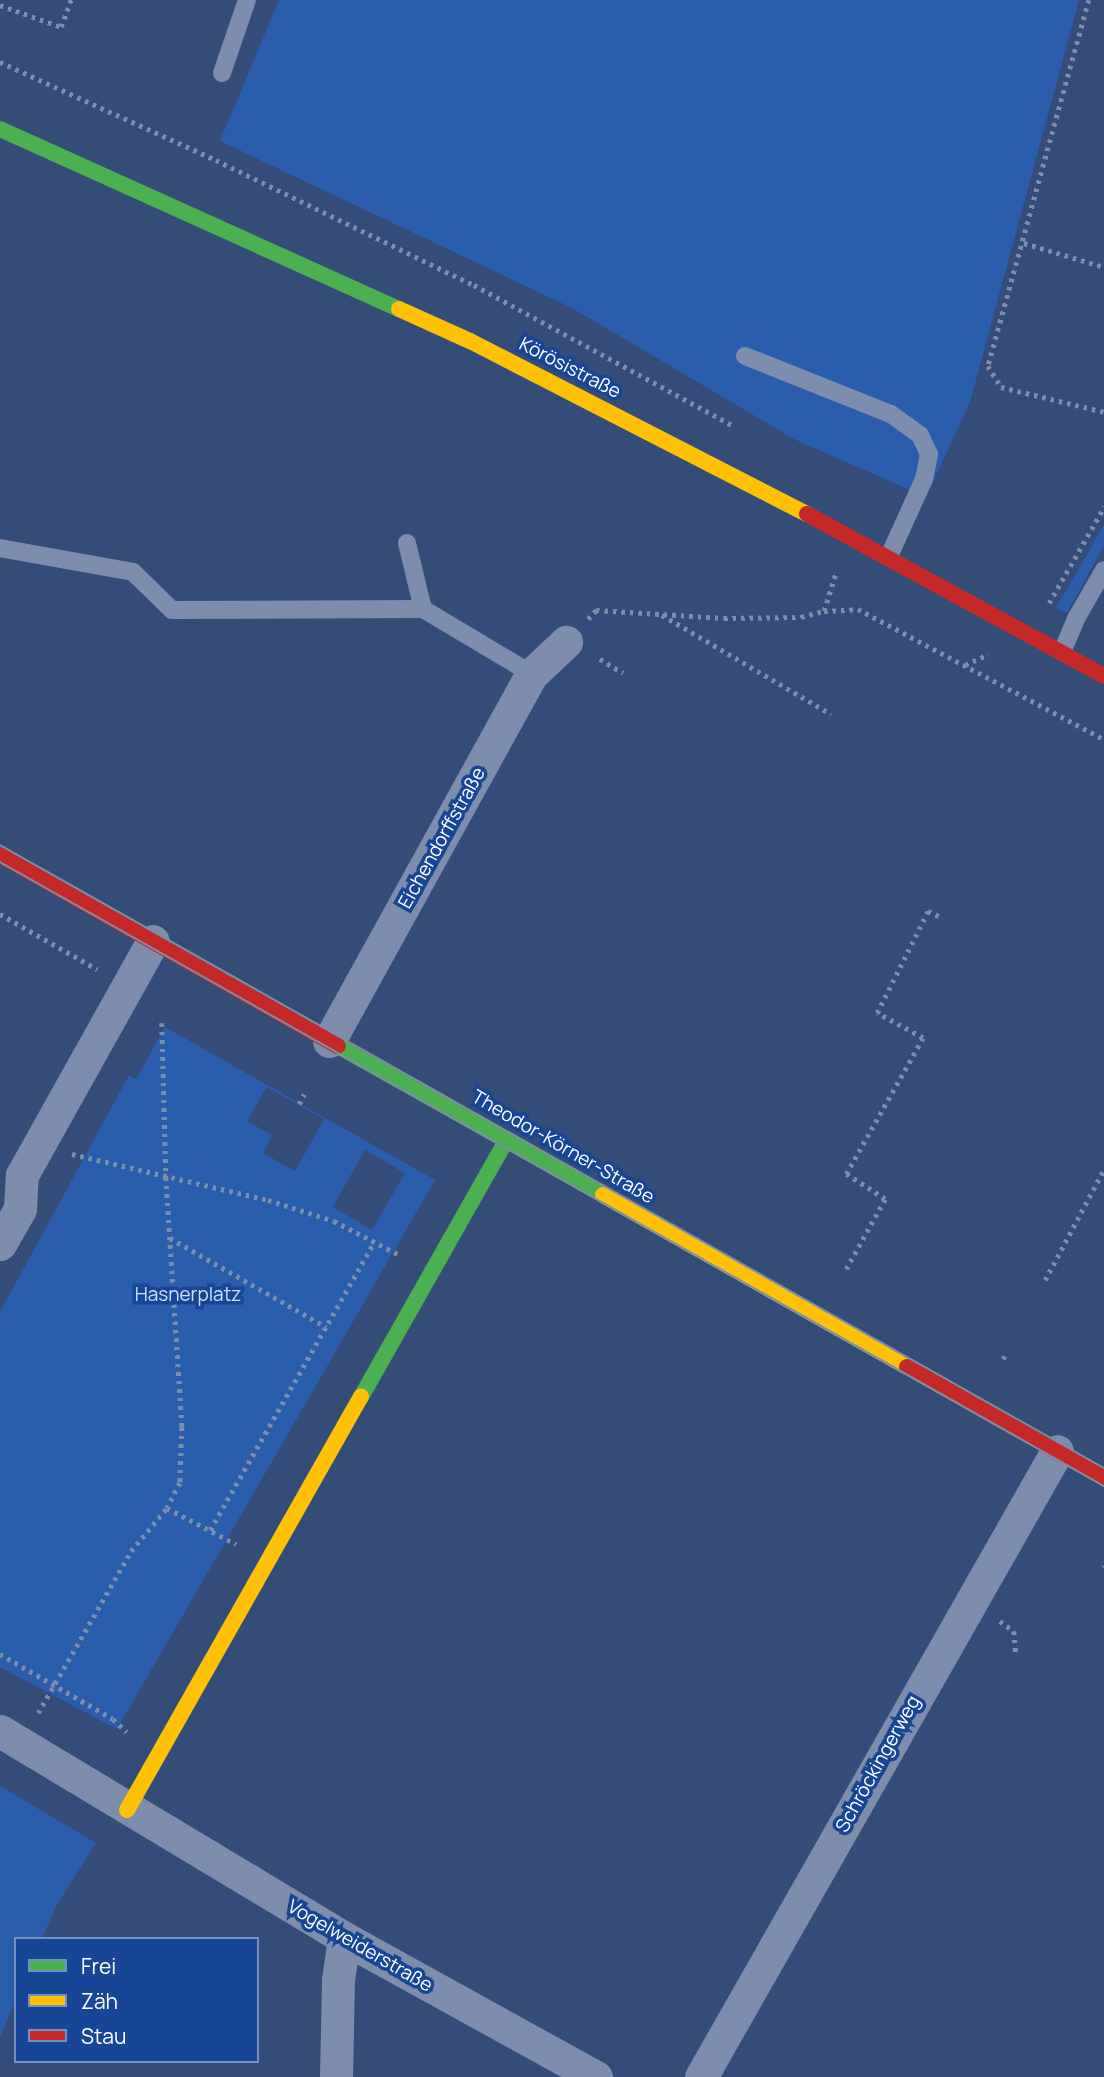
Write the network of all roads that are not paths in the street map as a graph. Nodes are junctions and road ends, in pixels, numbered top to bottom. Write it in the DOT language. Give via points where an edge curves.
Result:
graph roads {
  1 [pos="247,0"];
  2 [pos="222,73"];
  3 [pos="0,129"];
  4 [pos="745,356"];
  5 [pos="407,543"];
  6 [pos="0,548"];
  7 [pos="888,556"];
  8 [pos="1104,570"];
  9 [pos="423,609"];
  10 [pos="566,642"];
  11 [pos="1062,652"];
  12 [pos="532,674"];
  13 [pos="1104,676"];
  14 [pos="0,855"];
  15 [pos="153,941"];
  16 [pos="329,1041"];
  17 [pos="507,1139"];
  18 [pos="0,1244"];
  19 [pos="1056,1451"];
  20 [pos="1104,1478"];
  21 [pos="0,1731"];
  22 [pos="127,1810"];
  23 [pos="344,1938"];
  24 [pos="337,2077"];
  25 [pos="596,2077"];
  26 [pos="701,2077"];
  1 -- 2 [label="lane"];
  3 -- 7 [label="street, Körösistraße" via="470,341"];
  4 -- 7 [label="lane" via="891,414 920,435 929,454 924,480"];
  5 -- 9 [label="lane"];
  6 -- 9 [label="lane" via="133,572 172,610"];
  7 -- 11 [label="street, Körösistraße"];
  8 -- 11 [label="lane"];
  9 -- 12 [label="lane"];
  10 -- 12 [label="street, Eichendorffstraße"];
  11 -- 13 [label="street, Körösistraße"];
  12 -- 16 [label="street, Eichendorffstraße"];
  14 -- 15 [label="street, Theodor-Körner-Straße"];
  15 -- 16 [label="street, Theodor-Körner-Straße"];
  15 -- 18 [label="street" via="22,1175 20,1209"];
  16 -- 17 [label="street, Theodor-Körner-Straße"];
  17 -- 19 [label="street, Theodor-Körner-Straße"];
  17 -- 22 [label="street"];
  19 -- 20 [label="street, Theodor-Körner-Straße"];
  19 -- 26 [label="street, Schröckingerweg"];
  21 -- 22 [label="street"];
  22 -- 23 [label="street, Vogelweiderstraße"];
  23 -- 24 [label="street" via="338,1980"];
  23 -- 25 [label="street, Vogelweiderstraße"];
}
